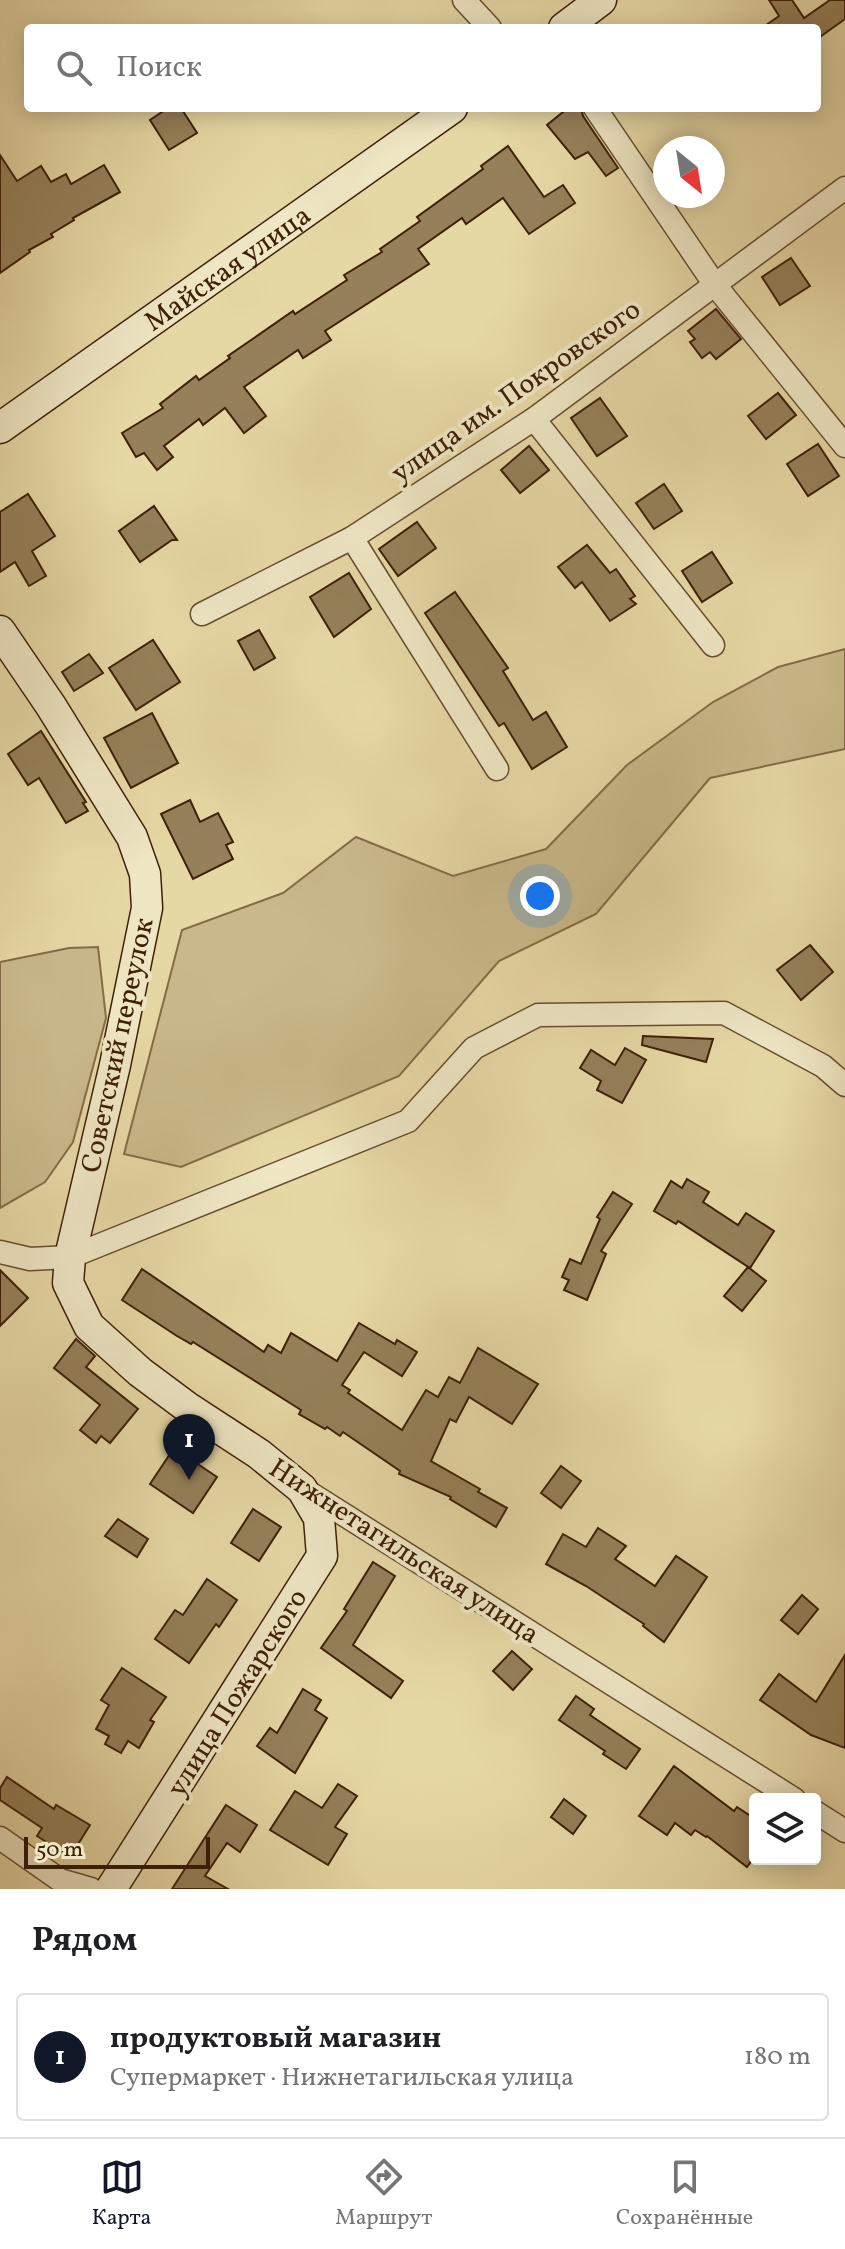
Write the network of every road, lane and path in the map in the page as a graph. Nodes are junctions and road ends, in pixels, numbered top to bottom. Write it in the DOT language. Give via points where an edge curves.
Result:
graph roads {
  1 [pos="464,0"];
  2 [pos="601,0"];
  3 [pos="486,24"];
  4 [pos="569,24"];
  5 [pos="446,112"];
  6 [pos="598,112"];
  7 [pos="845,188"];
  8 [pos="718,288"];
  9 [pos="534,419"];
  10 [pos="0,428"];
  11 [pos="845,446"];
  12 [pos="352,538"];
  13 [pos="202,614"];
  14 [pos="0,631"];
  15 [pos="713,645"];
  16 [pos="497,769"];
  17 [pos="845,1085"];
  18 [pos="0,1252"];
  19 [pos="70,1257"];
  20 [pos="302,1489"];
  21 [pos="784,1793"];
  22 [pos="821,1816"];
  23 [pos="845,1831"];
  24 [pos="0,1838"];
  25 [pos="91,1889"];
  26 [pos="111,1889"];
  1 -- 3 [label="street"];
  2 -- 4 [label="street"];
  5 -- 10 [label="street, Майская улица"];
  6 -- 8 [label="street"];
  7 -- 8 [label="street, улица им. Покровского"];
  8 -- 9 [label="street, улица им. Покровского"];
  8 -- 11 [label="street"];
  9 -- 12 [label="street, улица им. Покровского"];
  9 -- 15 [label="street"];
  12 -- 13 [label="street, улица им. Покровского"];
  12 -- 16 [label="street"];
  14 -- 19 [label="street, Советский переулок" via="132,837 145,874 147,908"];
  17 -- 19 [label="street" via="823,1066 724,1013 538,1015 474,1048 408,1121"];
  18 -- 19 [label="street" via="30,1259"];
  19 -- 20 [label="street, Нижнетагильская улица" via="68,1283 89,1326 140,1372"];
  20 -- 21 [label="street, Нижнетагильская улица"];
  20 -- 26 [label="street, улица Пожарского" via="319,1518 322,1556"];
  22 -- 23 [label="street"];
  24 -- 25 [label="street" via="60,1880"];
}
